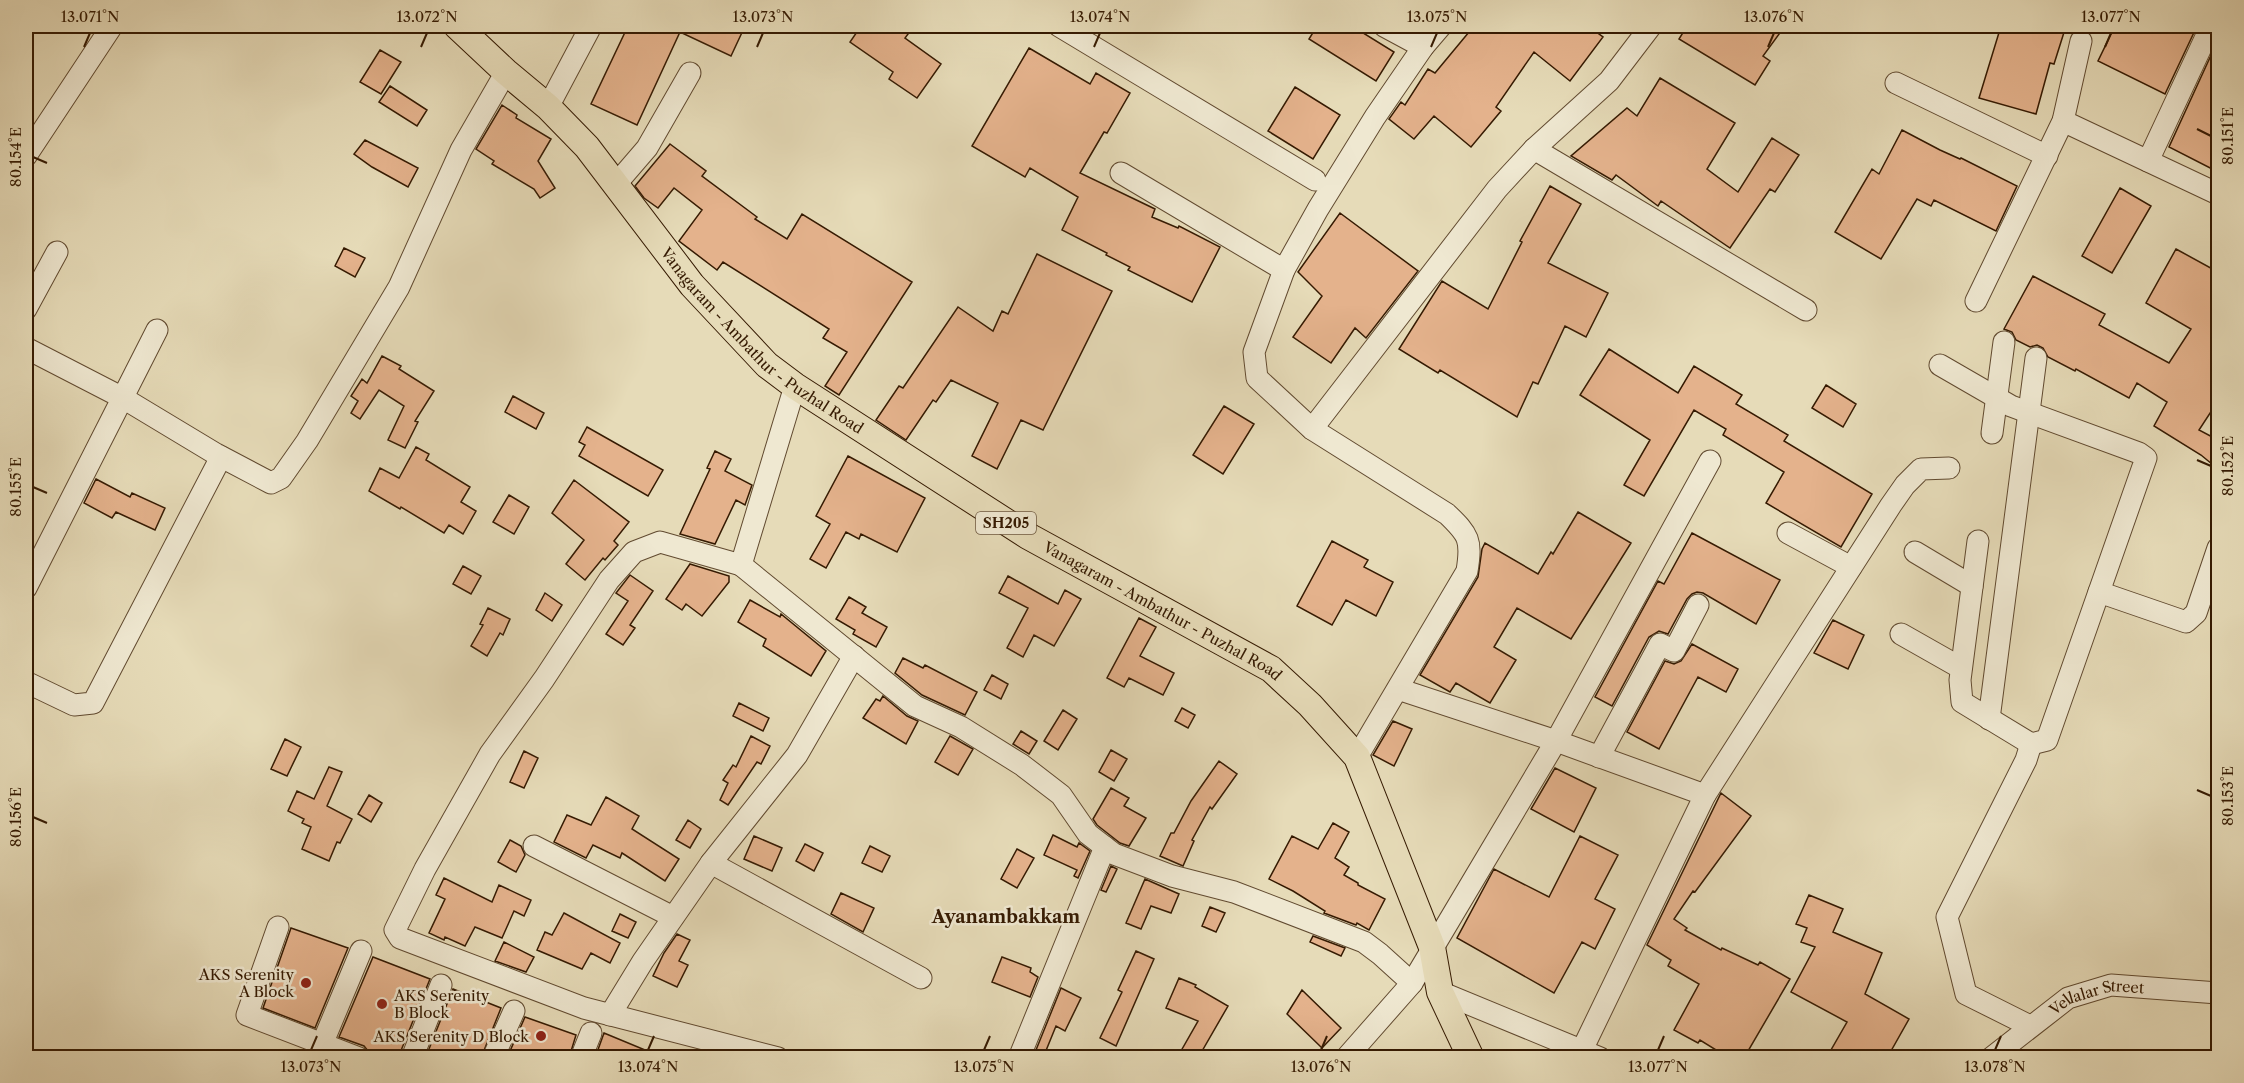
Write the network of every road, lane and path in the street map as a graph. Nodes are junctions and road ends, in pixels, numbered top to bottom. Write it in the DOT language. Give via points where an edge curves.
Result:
graph roads {
  1 [pos="112,26"];
  2 [pos="457,26"];
  3 [pos="591,26"];
  4 [pos="1384,26"];
  5 [pos="1441,26"];
  6 [pos="1651,26"];
  7 [pos="2211,26"];
  8 [pos="1072,29"];
  9 [pos="2081,40"];
  10 [pos="1423,47"];
  11 [pos="506,72"];
  12 [pos="690,73"];
  13 [pos="1896,83"];
  14 [pos="548,107"];
  15 [pos="2063,121"];
  16 [pos="1534,149"];
  17 [pos="26,156"];
  18 [pos="2047,156"];
  19 [pos="2148,161"];
  20 [pos="1121,173"];
  21 [pos="1314,180"];
  22 [pos="616,184"];
  23 [pos="2218,194"];
  24 [pos="57,252"];
  25 [pos="1284,270"];
  26 [pos="1976,302"];
  27 [pos="26,309"];
  28 [pos="1806,309"];
  29 [pos="157,330"];
  30 [pos="2004,342"];
  31 [pos="26,348"];
  32 [pos="2036,358"];
  33 [pos="1940,365"];
  34 [pos="795,386"];
  35 [pos="1996,397"];
  36 [pos="123,398"];
  37 [pos="2030,412"];
  38 [pos="1312,429"];
  39 [pos="1992,433"];
  40 [pos="221,457"];
  41 [pos="1710,461"];
  42 [pos="1949,468"];
  43 [pos="1788,533"];
  44 [pos="1978,541"];
  45 [pos="2218,548"];
  46 [pos="1915,552"];
  47 [pos="741,565"];
  48 [pos="1851,567"];
  49 [pos="1972,586"];
  50 [pos="26,588"];
  51 [pos="2099,592"];
  52 [pos="1698,605"];
  53 [pos="1901,634"];
  54 [pos="854,657"];
  55 [pos="1961,668"];
  56 [pos="26,682"];
  57 [pos="1398,689"];
  58 [pos="1989,719"];
  59 [pos="1556,741"];
  60 [pos="2031,744"];
  61 [pos="1599,757"];
  62 [pos="1357,758"];
  63 [pos="1705,795"];
  64 [pos="534,846"];
  65 [pos="1105,847"];
  66 [pos="711,863"];
  67 [pos="673,917"];
  68 [pos="278,927"];
  69 [pos="1432,947"];
  70 [pos="361,951"];
  71 [pos="921,978"];
  72 [pos="1412,983"];
  73 [pos="441,985"];
  74 [pos="1440,992"];
  75 [pos="2218,993"];
  76 [pos="514,1011"];
  77 [pos="610,1015"];
  78 [pos="2030,1026"];
  79 [pos="591,1033"];
  80 [pos="322,1042"];
  81 [pos="1591,1054"];
  82 [pos="359,1058"];
  83 [pos="412,1058"];
  84 [pos="493,1058"];
  85 [pos="581,1058"];
  86 [pos="778,1058"];
  87 [pos="1019,1058"];
  88 [pos="1346,1058"];
  89 [pos="1471,1058"];
  90 [pos="1991,1058"];
  1 -- 17 [label="street"];
  2 -- 11 [label="main road, Vanagaram - Ambathur - Puzhal Road / SH205"];
  3 -- 14 [label="street"];
  4 -- 10 [label="street"];
  5 -- 10 [label="street"];
  6 -- 16 [label="street" via="1610,81"];
  7 -- 19 [label="street"];
  8 -- 21 [label="street"];
  9 -- 15 [label="street"];
  10 -- 25 [label="street" via="1375,117"];
  11 -- 14 [label="main road, Vanagaram - Ambathur - Puzhal Road / SH205"];
  11 -- 40 [label="street" via="460,150 399,287 281,478 271,483"];
  12 -- 22 [label="street" via="647,148"];
  13 -- 18 [label="street"];
  14 -- 22 [label="main road, Vanagaram - Ambathur - Puzhal Road / SH205"];
  15 -- 18 [label="street"];
  15 -- 19 [label="street"];
  16 -- 28 [label="street"];
  16 -- 38 [label="street" via="1497,189"];
  18 -- 26 [label="street"];
  19 -- 23 [label="street"];
  20 -- 25 [label="street"];
  22 -- 34 [label="main road, Vanagaram - Ambathur - Puzhal Road / SH205" via="692,285 767,365"];
  24 -- 27 [label="street"];
  25 -- 38 [label="street" via="1254,352 1257,378"];
  29 -- 36 [label="street"];
  30 -- 35 [label="street"];
  31 -- 36 [label="street"];
  32 -- 37 [label="street"];
  33 -- 35 [label="street"];
  34 -- 47 [label="street"];
  34 -- 62 [label="main road, Vanagaram - Ambathur - Puzhal Road / SH205" via="1028,536 1271,669 1310,705"];
  35 -- 37 [label="street"];
  35 -- 39 [label="street"];
  36 -- 40 [label="street"];
  36 -- 50 [label="street"];
  37 -- 51 [label="street" via="2146,458"];
  37 -- 58 [label="street"];
  38 -- 57 [label="street" via="1447,514 1466,532 1470,553 1467,571"];
  40 -- 56 [label="street" via="93,703 74,705"];
  41 -- 59 [label="street"];
  42 -- 48 [label="street" via="1921,469 1905,485"];
  43 -- 48 [label="street"];
  44 -- 49 [label="street"];
  45 -- 51 [label="street" via="2196,614 2186,622"];
  46 -- 49 [label="street"];
  47 -- 54 [label="street"];
  47 -- 77 [label="street" via="660,542 634,552 609,580 490,754 394,930 400,938"];
  48 -- 63 [label="street"];
  49 -- 55 [label="street"];
  51 -- 60 [label="street" via="2047,740"];
  52 -- 61 [label="street" via="1674,651 1660,644"];
  53 -- 55 [label="street"];
  54 -- 65 [label="street" via="915,706 961,727 1022,765 1061,795 1088,834"];
  54 -- 66 [label="street" via="797,755"];
  55 -- 58 [label="street" via="1962,702"];
  57 -- 59 [label="street"];
  57 -- 62 [label="street"];
  58 -- 60 [label="street"];
  59 -- 61 [label="street"];
  59 -- 69 [label="street"];
  60 -- 78 [label="street" via="1947,917 1966,994"];
  61 -- 63 [label="street"];
  62 -- 69 [label="main road, Vanagaram - Ambathur - Puzhal Road / SH205"];
  63 -- 81 [label="street"];
  64 -- 67 [label="street"];
  65 -- 72 [label="street" via="1172,876 1234,892 1364,942"];
  65 -- 87 [label="street"];
  66 -- 67 [label="street"];
  66 -- 71 [label="street"];
  67 -- 77 [label="street"];
  68 -- 80 [label="street" via="247,1015"];
  69 -- 72 [label="street"];
  69 -- 74 [label="main road, Vanagaram - Ambathur - Puzhal Road / SH205"];
  70 -- 80 [label="street"];
  72 -- 88 [label="street"];
  73 -- 83 [label="street"];
  74 -- 81 [label="street"];
  74 -- 89 [label="main road, Vanagaram - Ambathur - Puzhal Road / SH205"];
  75 -- 78 [label="street, Vellalar Street" via="2111,985 2068,998"];
  76 -- 84 [label="street"];
  77 -- 86 [label="street"];
  78 -- 90 [label="street, Vellalar Street"];
  79 -- 85 [label="street"];
  80 -- 82 [label="street"];
}
